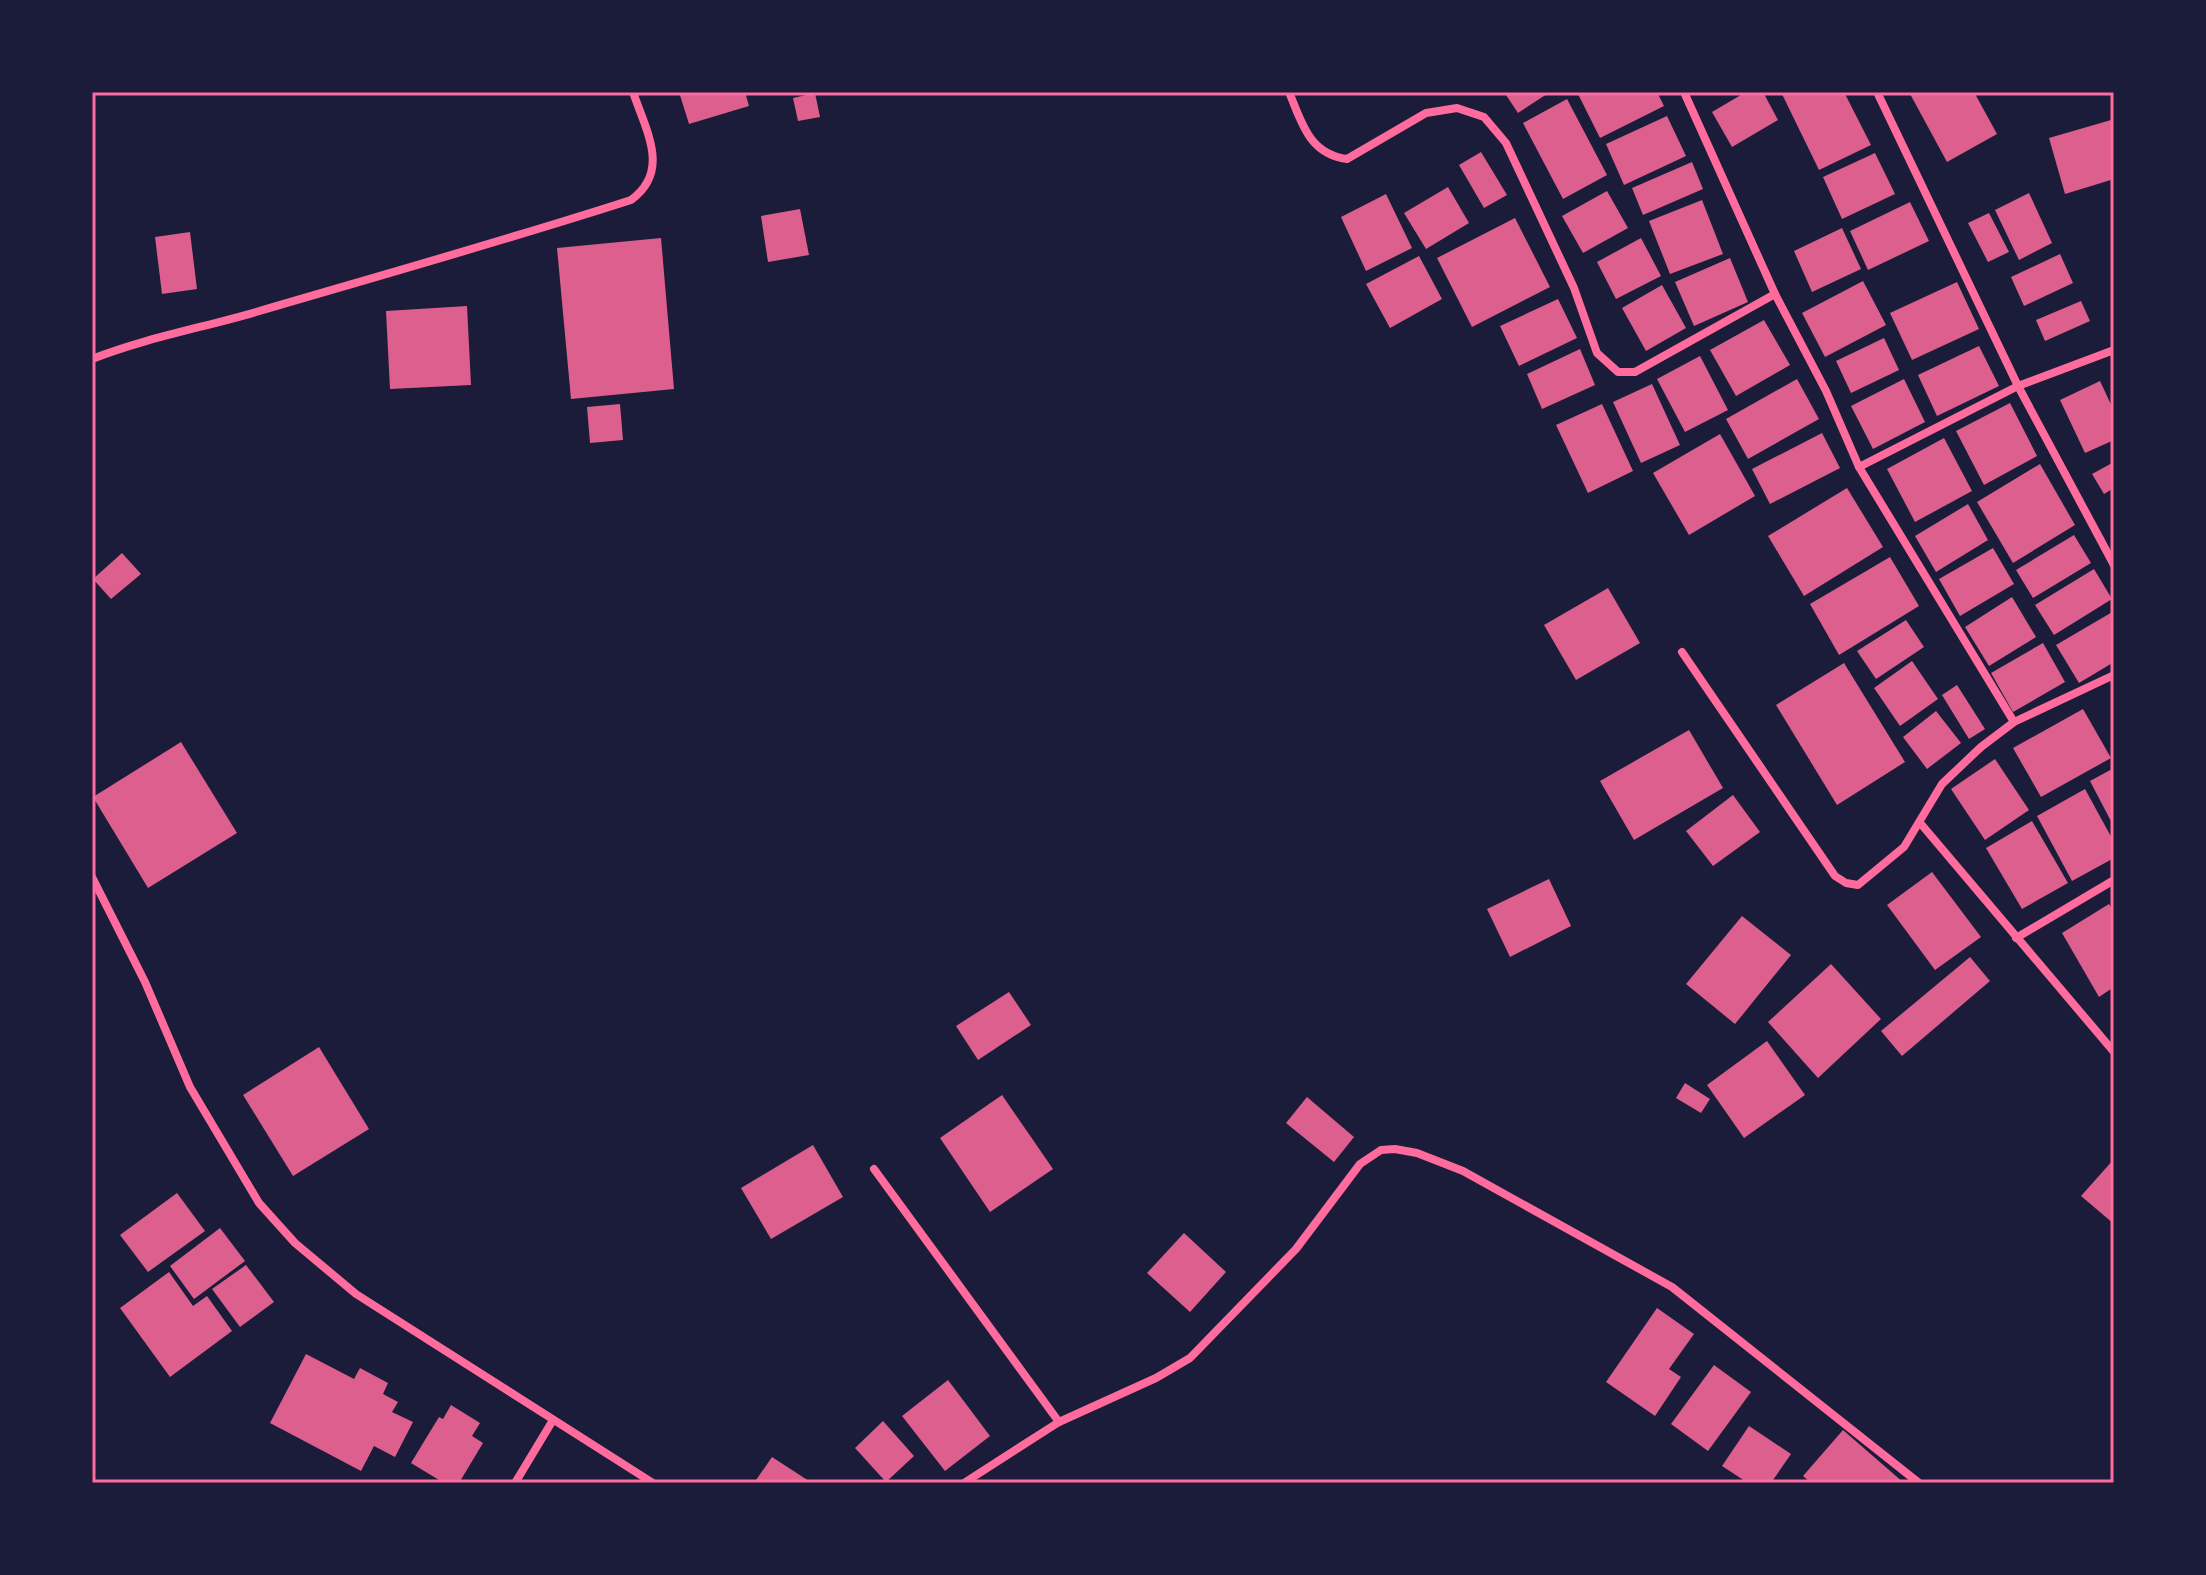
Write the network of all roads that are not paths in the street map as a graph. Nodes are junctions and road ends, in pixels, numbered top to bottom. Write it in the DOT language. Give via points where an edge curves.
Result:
graph roads {
  1 [pos="633,92"];
  2 [pos="1289,92"];
  3 [pos="1684,92"];
  4 [pos="1877,92"];
  5 [pos="1775,294"];
  6 [pos="2114,350"];
  7 [pos="92,359"];
  8 [pos="2018,386"];
  9 [pos="1859,467"];
  10 [pos="2114,565"];
  11 [pos="1682,652"];
  12 [pos="2114,675"];
  13 [pos="2014,722"];
  14 [pos="1921,824"];
  15 [pos="92,877"];
  16 [pos="2114,880"];
  17 [pos="2016,938"];
  18 [pos="2114,1052"];
  19 [pos="874,1169"];
  20 [pos="553,1420"];
  21 [pos="1059,1422"];
  22 [pos="515,1483"];
  23 [pos="653,1483"];
  24 [pos="964,1483"];
  25 [pos="1919,1483"];
  1 -- 7 [label="street" via="654,161 652,179 631,200 446,260 142,340"];
  2 -- 5 [label="street" via="1307,136 1336,158 1347,159 1426,113 1457,108 1484,117 1506,143 1574,288 1597,353 1618,372 1635,372"];
  3 -- 5 [label="street"];
  4 -- 8 [label="street"];
  5 -- 9 [label="street"];
  6 -- 8 [label="street"];
  8 -- 9 [label="street"];
  8 -- 10 [label="street"];
  9 -- 13 [label="street"];
  11 -- 14 [label="street" via="1835,876 1858,885 1904,847"];
  12 -- 13 [label="street"];
  13 -- 14 [label="street" via="1942,784"];
  14 -- 17 [label="street"];
  15 -- 20 [label="street" via="190,1087 259,1203 295,1243 356,1294"];
  16 -- 17 [label="street"];
  17 -- 18 [label="street"];
  19 -- 21 [label="street"];
  20 -- 22 [label="street"];
  20 -- 23 [label="street"];
  21 -- 24 [label="street"];
  21 -- 25 [label="street" via="1190,1358 1296,1249 1360,1164 1381,1150 1395,1149 1463,1171 1672,1287"];
}
